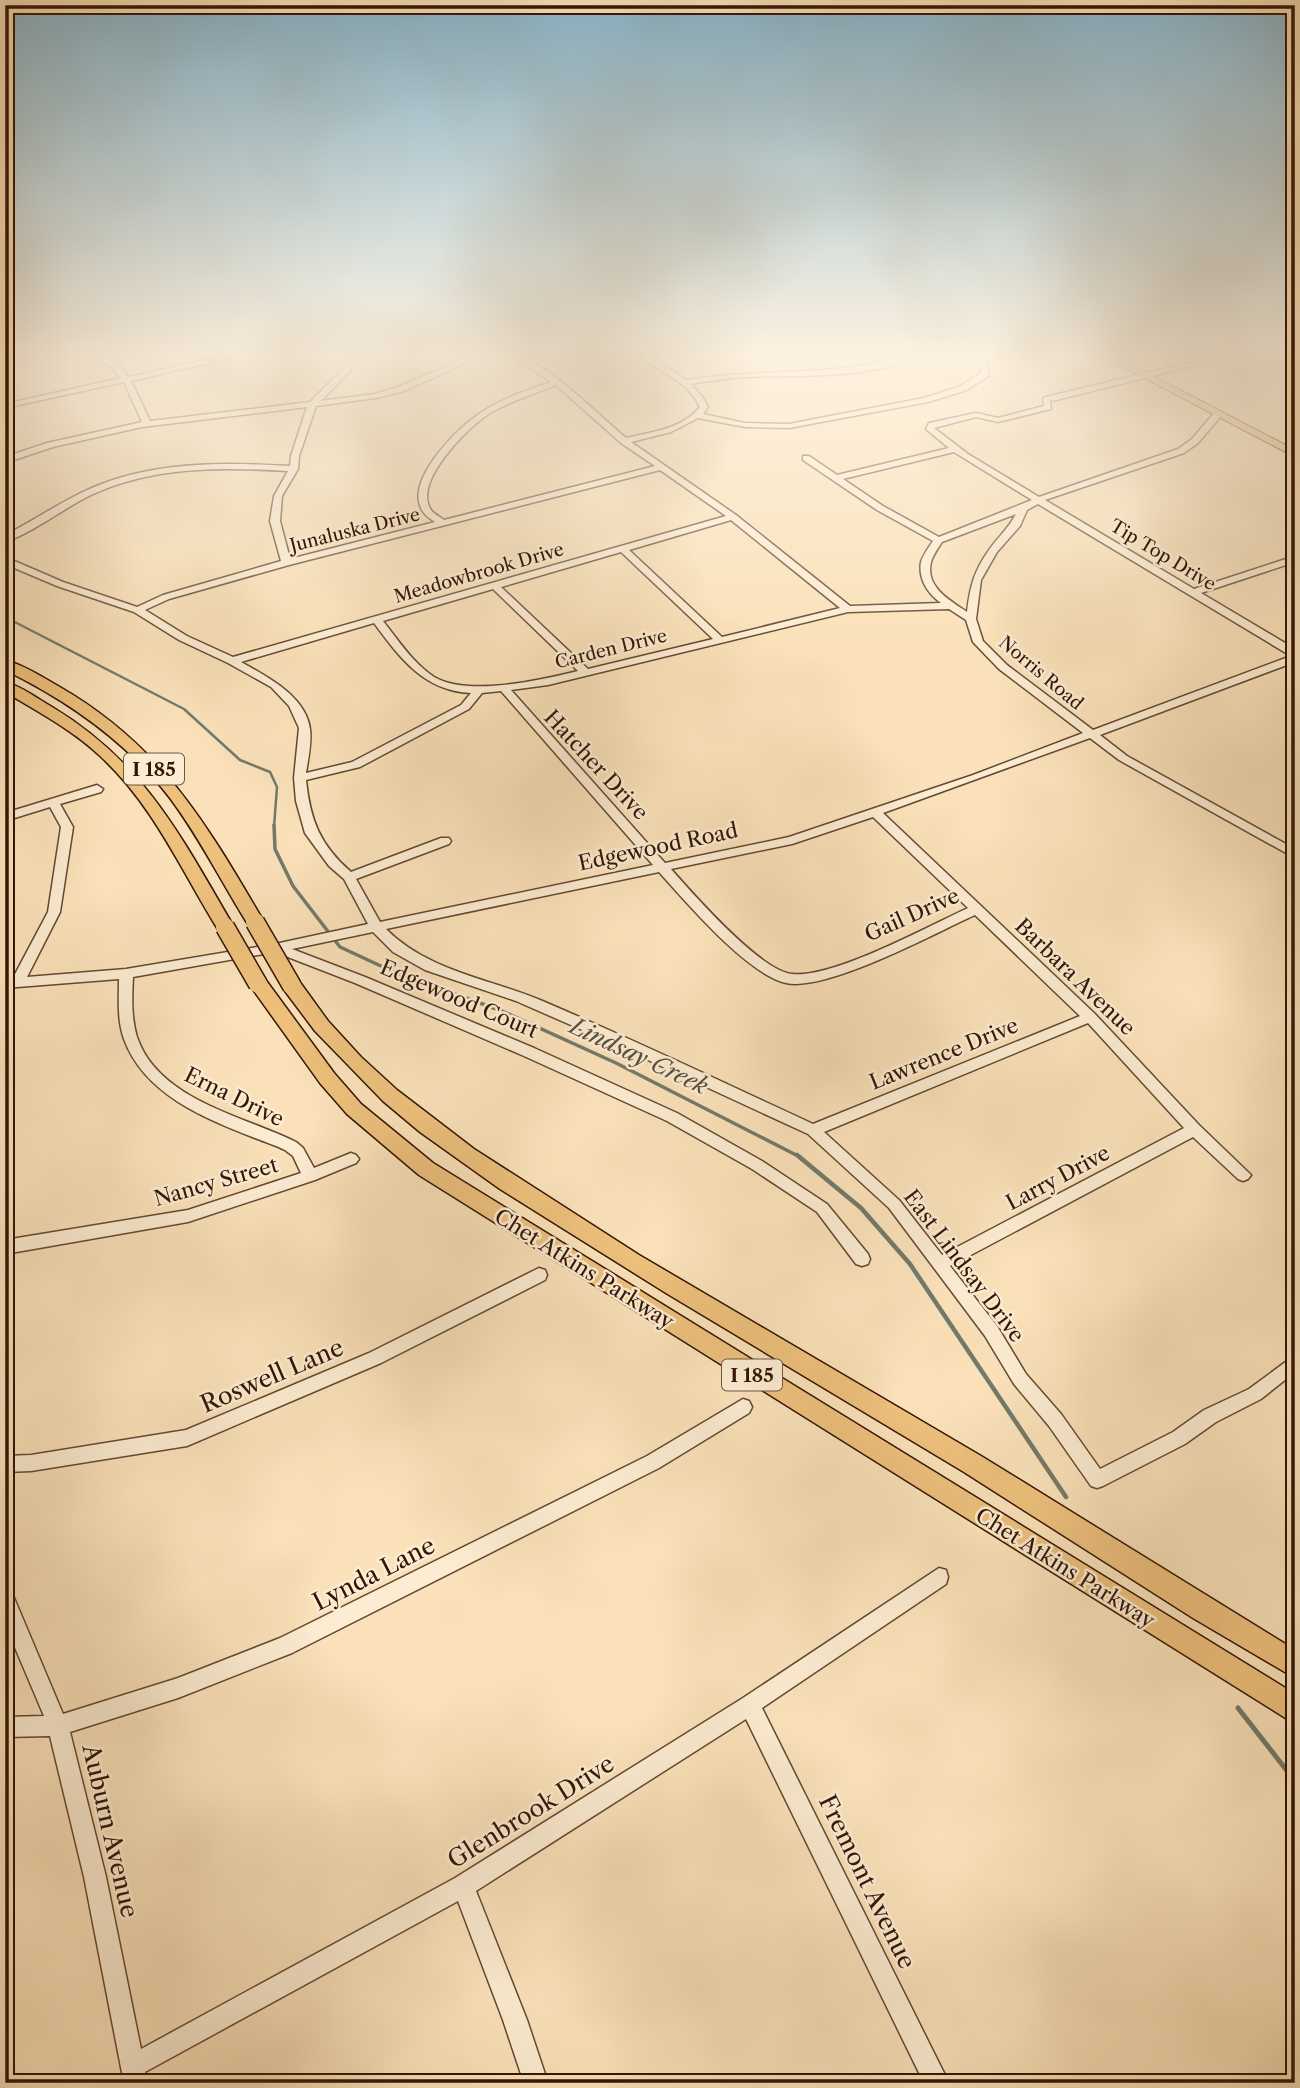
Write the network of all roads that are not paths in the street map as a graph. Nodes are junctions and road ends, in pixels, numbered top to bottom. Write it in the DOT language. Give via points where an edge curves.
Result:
graph roads {
  1 [pos="33,450"];
  2 [pos="297,450"];
  3 [pos="448,450"];
  4 [pos="638,450"];
  5 [pos="950,450"];
  6 [pos="958,450"];
  7 [pos="1182,450"];
  8 [pos="806,458"];
  9 [pos="5,460"];
  10 [pos="663,467"];
  11 [pos="295,469"];
  12 [pos="836,478"];
  13 [pos="1041,499"];
  14 [pos="1023,509"];
  15 [pos="733,517"];
  16 [pos="443,524"];
  17 [pos="5,538"];
  18 [pos="938,540"];
  19 [pos="624,549"];
  20 [pos="1295,559"];
  21 [pos="5,560"];
  22 [pos="286,563"];
  23 [pos="494,585"];
  24 [pos="1195,592"];
  25 [pos="949,606"];
  26 [pos="848,609"];
  27 [pos="138,610"];
  28 [pos="376,619"];
  29 [pos="971,619"];
  30 [pos="720,639"];
  31 [pos="1295,656"];
  32 [pos="232,661"];
  33 [pos="5,664"];
  34 [pos="585,672"];
  35 [pos="5,686"];
  36 [pos="504,688"];
  37 [pos="479,690"];
  38 [pos="1090,735"];
  39 [pos="300,778"];
  40 [pos="97,789"];
  41 [pos="53,803"];
  42 [pos="876,812"];
  43 [pos="5,817"];
  44 [pos="445,841"];
  45 [pos="1295,854"];
  46 [pos="663,869"];
  47 [pos="349,877"];
  48 [pos="976,909"];
  49 [pos="376,927"];
  50 [pos="275,948"];
  51 [pos="864,959"];
  52 [pos="126,974"];
  53 [pos="12,982"];
  54 [pos="1090,1017"];
  55 [pos="1194,1129"];
  56 [pos="813,1130"];
  57 [pos="351,1159"];
  58 [pos="1243,1175"];
  59 [pos="310,1176"];
  60 [pos="5,1247"];
  61 [pos="862,1259"];
  62 [pos="941,1263"];
  63 [pos="540,1275"];
  64 [pos="1295,1362"];
  65 [pos="743,1407"];
  66 [pos="5,1464"];
  67 [pos="939,1577"];
  68 [pos="5,1600"];
  69 [pos="1295,1665"];
  70 [pos="750,1705"];
  71 [pos="1295,1710"];
  72 [pos="58,1726"];
  73 [pos="5,1727"];
  74 [pos="463,1886"];
  75 [pos="135,2074"];
  76 [pos="536,2083"];
  77 [pos="937,2083"];
  1 -- 9 [label="street"];
  2 -- 11 [label="street"];
  3 -- 16 [label="street" via="423,489 426,511"];
  4 -- 10 [label="street"];
  5 -- 12 [label="street"];
  6 -- 13 [label="street, Tip Top Drive"];
  7 -- 13 [label="street"];
  8 -- 12 [label="street"];
  10 -- 15 [label="street"];
  10 -- 16 [label="street, Junaluska Drive"];
  11 -- 17 [label="street" via="212,465 118,481"];
  11 -- 22 [label="street" via="278,496 275,522"];
  12 -- 18 [label="street"];
  13 -- 14 [label="street"];
  13 -- 24 [label="street, Tip Top Drive"];
  14 -- 18 [label="street"];
  14 -- 29 [label="street" via="976,580"];
  15 -- 19 [label="street, Meadowbrook Drive"];
  15 -- 26 [label="street"];
  16 -- 22 [label="street, Junaluska Drive"];
  18 -- 25 [label="street" via="926,562 927,582"];
  19 -- 23 [label="street, Meadowbrook Drive"];
  19 -- 30 [label="street"];
  20 -- 24 [label="street"];
  21 -- 27 [label="street, East Lindsay Drive"];
  22 -- 27 [label="street, Junaluska Drive" via="166,597"];
  23 -- 28 [label="street, Meadowbrook Drive"];
  23 -- 34 [label="street"];
  24 -- 31 [label="street, Tip Top Drive"];
  25 -- 26 [label="street, Carden Drive"];
  25 -- 29 [label="street"];
  26 -- 30 [label="street, Carden Drive"];
  27 -- 32 [label="street, East Lindsay Drive"];
  28 -- 32 [label="street, Meadowbrook Drive"];
  28 -- 37 [label="street" via="408,659 436,684 458,691"];
  29 -- 38 [label="street, Norris Road" via="978,642 1003,667"];
  30 -- 34 [label="street, Carden Drive"];
  31 -- 38 [label="street, Edgewood Road"];
  32 -- 39 [label="street, East Lindsay Drive" via="275,685 294,705 305,728"];
  33 -- 69 [label="highway, Chet Atkins Parkway / I 185, bridge" via="89,712 144,758 182,804 314,1019 422,1124 668,1284 976,1466"];
  34 -- 36 [label="street, Carden Drive"];
  35 -- 71 [label="highway, Chet Atkins Parkway / I 185, bridge" via="76,729 124,769 142,790 258,984 327,1078 354,1109 426,1169"];
  36 -- 37 [label="street, Carden Drive"];
  36 -- 46 [label="street, Hatcher Drive" via="523,715 562,752"];
  37 -- 39 [label="street" via="465,707 356,765"];
  38 -- 42 [label="street, Edgewood Road"];
  38 -- 45 [label="street, Norris Road"];
  39 -- 47 [label="street, East Lindsay Drive" via="311,833"];
  40 -- 41 [label="street"];
  41 -- 43 [label="street"];
  41 -- 53 [label="street" via="67,827 54,912"];
  42 -- 46 [label="street, Edgewood Road" via="792,840"];
  42 -- 48 [label="street, Barbara Avenue"];
  44 -- 47 [label="street"];
  46 -- 49 [label="street, Edgewood Road"];
  46 -- 51 [label="street, Hatcher Drive" via="736,944 785,979 813,977"];
  47 -- 49 [label="street, East Lindsay Drive"];
  48 -- 51 [label="street, Gail Drive"];
  48 -- 54 [label="street, Barbara Avenue"];
  49 -- 50 [label="street, Edgewood Road"];
  49 -- 56 [label="street, East Lindsay Drive" via="398,949 430,967 544,1008"];
  50 -- 52 [label="street, Edgewood Road"];
  50 -- 61 [label="street, Edgewood Court" via="481,1031 672,1117 822,1208"];
  52 -- 53 [label="street, Edgewood Road"];
  52 -- 59 [label="street, Erna Drive" via="122,1004 127,1027 139,1056 162,1086 196,1106 297,1150"];
  54 -- 55 [label="street, Barbara Avenue"];
  54 -- 56 [label="street, Lawrence Drive"];
  55 -- 58 [label="street, Barbara Avenue"];
  55 -- 62 [label="street, Larry Drive"];
  56 -- 62 [label="street, East Lindsay Drive" via="894,1203"];
  57 -- 59 [label="street, Nancy Street"];
  59 -- 60 [label="street, Nancy Street" via="188,1216"];
  62 -- 64 [label="street, East Lindsay Drive" via="1020,1379 1097,1480 1255,1394"];
  63 -- 66 [label="street, Roswell Lane" via="375,1358 187,1438 31,1464"];
  65 -- 72 [label="street, Lynda Lane" via="653,1462 285,1646 178,1688"];
  67 -- 70 [label="street, Glenbrook Drive"];
  68 -- 72 [label="street, Auburn Avenue"];
  70 -- 74 [label="street, Glenbrook Drive"];
  70 -- 77 [label="street, Fremont Avenue"];
  72 -- 73 [label="street, Lynda Lane"];
  72 -- 75 [label="street, Auburn Avenue" via="95,1877"];
  74 -- 75 [label="street, Glenbrook Drive"];
  74 -- 76 [label="street"];
}
